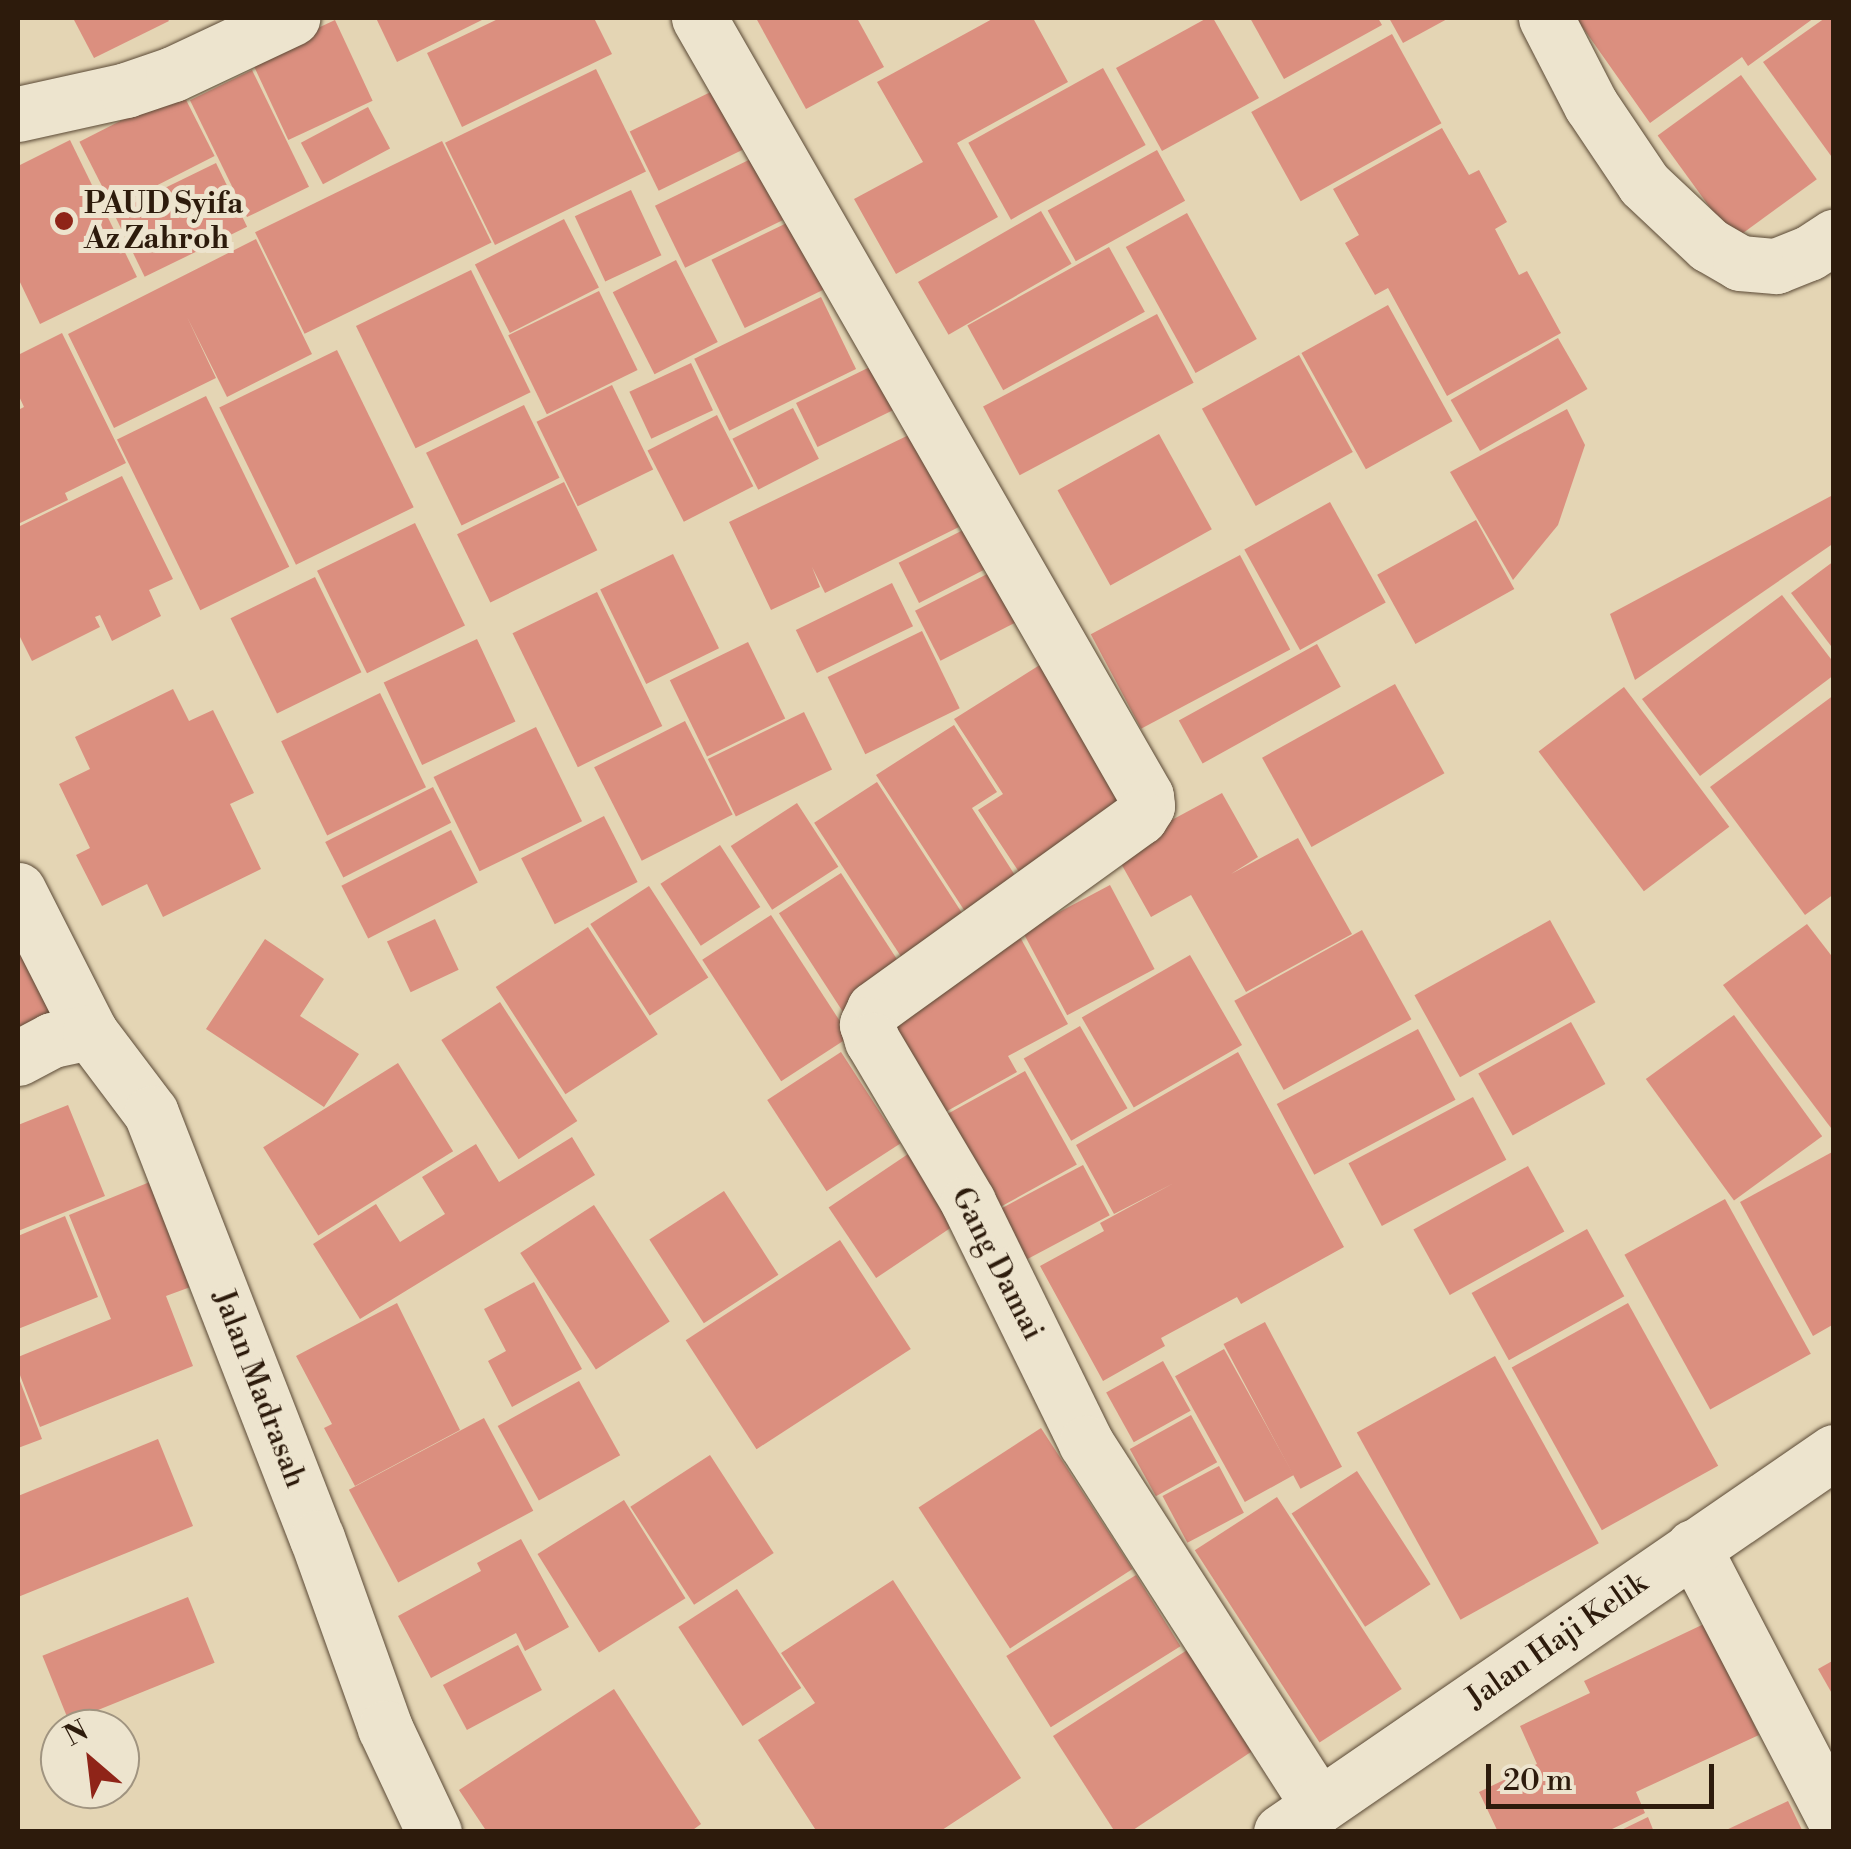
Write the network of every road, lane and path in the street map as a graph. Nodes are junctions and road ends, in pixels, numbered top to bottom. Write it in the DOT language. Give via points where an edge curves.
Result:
graph roads {
  1 [pos="292,18"];
  2 [pos="699,18"];
  3 [pos="1546,18"];
  4 [pos="18,114"];
  5 [pos="1834,236"];
  6 [pos="18,890"];
  7 [pos="90,1032"];
  8 [pos="18,1058"];
  9 [pos="1834,1452"];
  10 [pos="1693,1547"];
  11 [pos="1834,1818"];
  12 [pos="1300,1819"];
  13 [pos="434,1832"];
  1 -- 4 [label="street" via="142,85"];
  2 -- 12 [label="street, Gang Damai" via="1147,806 874,1009 868,1024 968,1202 1086,1444"];
  3 -- 5 [label="street" via="1591,105 1644,184 1710,245 1740,263 1776,266"];
  6 -- 7 [label="street, Jalan Madrasah"];
  7 -- 8 [label="street" via="52,1040"];
  7 -- 13 [label="street, Jalan Madrasah" via="151,1114 386,1728"];
  9 -- 10 [label="street, Jalan Haji Kelik"];
  10 -- 11 [label="street"];
  10 -- 12 [label="street, Jalan Haji Kelik"];
}
